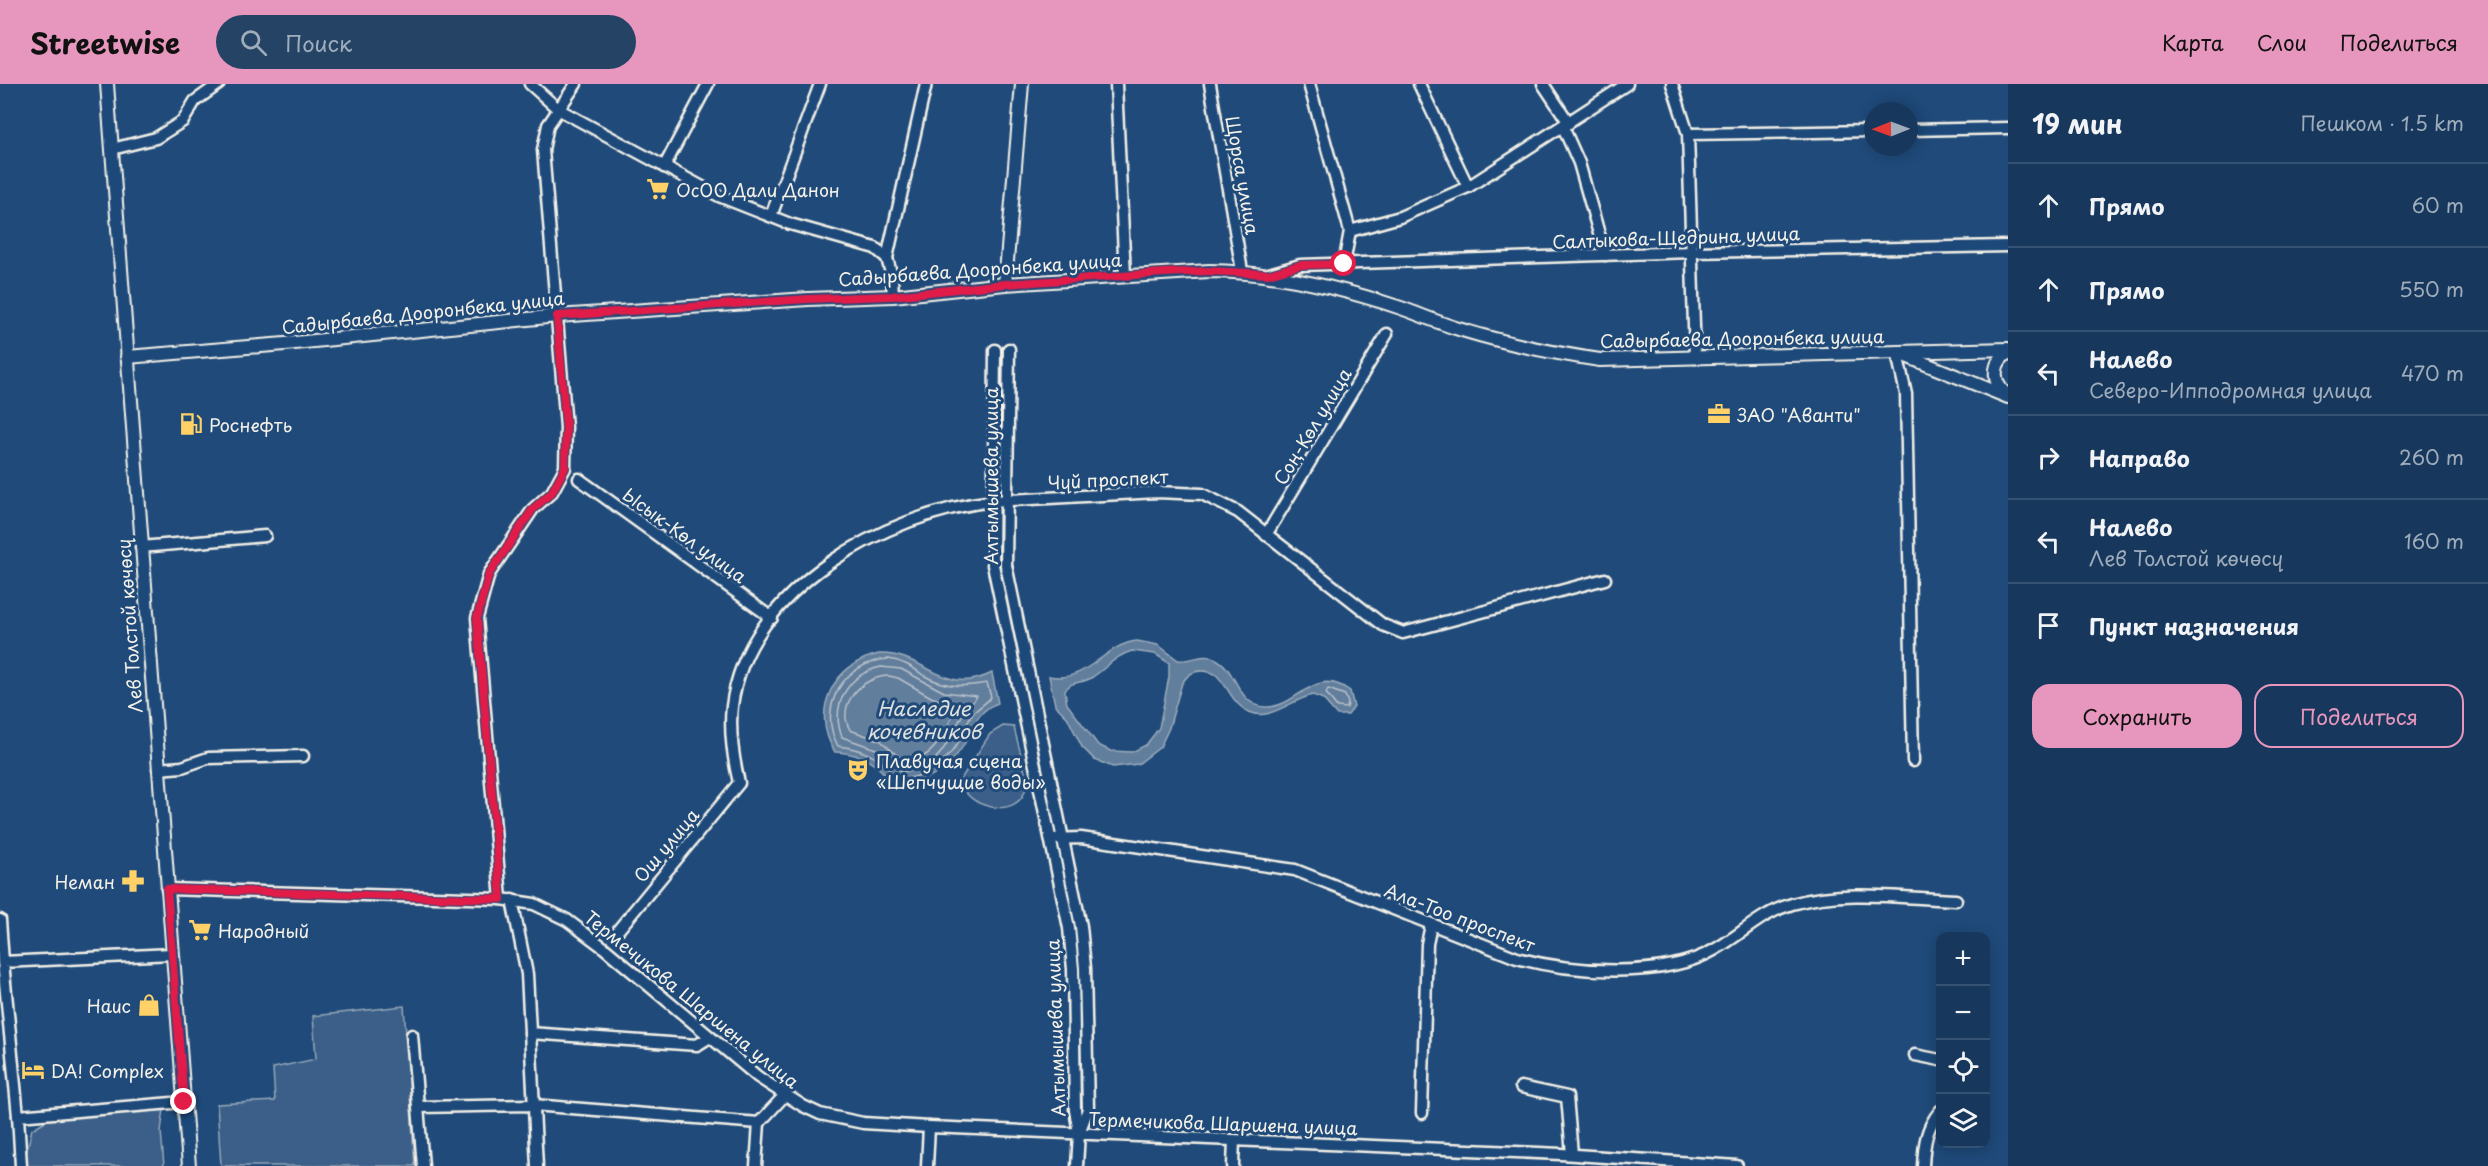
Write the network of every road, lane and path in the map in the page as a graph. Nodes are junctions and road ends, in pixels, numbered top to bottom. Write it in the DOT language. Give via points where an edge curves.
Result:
graph roads {
  1 [pos="107,84"];
  2 [pos="219,84"];
  3 [pos="530,84"];
  4 [pos="576,84"];
  5 [pos="708,84"];
  6 [pos="820,84"];
  7 [pos="926,84"];
  8 [pos="1023,84"];
  9 [pos="1116,84"];
  10 [pos="1210,84"];
  11 [pos="1310,84"];
  12 [pos="1419,84"];
  13 [pos="1543,84"];
  14 [pos="1627,84"];
  15 [pos="1672,84"];
  16 [pos="558,109"];
  17 [pos="1566,125"];
  18 [pos="2008,128"];
  19 [pos="1918,130"];
  20 [pos="1864,131"];
  21 [pos="1688,134"];
  22 [pos="112,149"];
  23 [pos="664,167"];
  24 [pos="1467,187"];
  25 [pos="771,216"];
  26 [pos="1350,231"];
  27 [pos="2008,246"];
  28 [pos="1692,252"];
  29 [pos="1605,255"];
  30 [pos="887,258"];
  31 [pos="1344,264"];
  32 [pos="1242,271"];
  33 [pos="1269,274"];
  34 [pos="1125,276"];
  35 [pos="1005,284"];
  36 [pos="892,296"];
  37 [pos="557,316"];
  38 [pos="1387,334"];
  39 [pos="1009,349"];
  40 [pos="995,350"];
  41 [pos="2008,351"];
  42 [pos="1897,353"];
  43 [pos="128,357"];
  44 [pos="1695,358"];
  45 [pos="2008,396"];
  46 [pos="579,479"];
  47 [pos="1006,500"];
  48 [pos="993,501"];
  49 [pos="1266,535"];
  50 [pos="265,536"];
  51 [pos="141,547"];
  52 [pos="1605,579"];
  53 [pos="772,618"];
  54 [pos="303,756"];
  55 [pos="1913,761"];
  56 [pos="158,769"];
  57 [pos="739,783"];
  58 [pos="1064,837"];
  59 [pos="1051,839"];
  60 [pos="167,889"];
  61 [pos="506,899"];
  62 [pos="1956,900"];
  63 [pos="0,920"];
  64 [pos="1431,925"];
  65 [pos="619,929"];
  66 [pos="172,954"];
  67 [pos="3,962"];
  68 [pos="530,1033"];
  69 [pos="412,1035"];
  70 [pos="710,1037"];
  71 [pos="1915,1055"];
  72 [pos="1936,1059"];
  73 [pos="1521,1087"];
  74 [pos="784,1096"];
  75 [pos="184,1102"];
  76 [pos="533,1105"];
  77 [pos="418,1107"];
  78 [pos="1422,1113"];
  79 [pos="18,1116"];
  80 [pos="1936,1117"];
  81 [pos="759,1123"];
  82 [pos="929,1127"];
  83 [pos="1079,1133"];
  84 [pos="1234,1140"];
  85 [pos="1567,1154"];
  86 [pos="21,1166"];
  87 [pos="189,1166"];
  88 [pos="423,1166"];
  89 [pos="537,1166"];
  90 [pos="756,1166"];
  91 [pos="927,1166"];
  92 [pos="1077,1166"];
  93 [pos="1233,1166"];
  94 [pos="1560,1166"];
  95 [pos="1737,1166"];
  96 [pos="1923,1166"];
  1 -- 22 [label="main road, Лев Толстой көчөсү"];
  2 -- 22 [label="street" via="195,101 183,121 156,138"];
  3 -- 16 [label="street"];
  4 -- 16 [label="street"];
  5 -- 23 [label="street"];
  6 -- 25 [label="street"];
  7 -- 30 [label="street"];
  8 -- 35 [label="main road"];
  9 -- 34 [label="street"];
  10 -- 32 [label="street, Щорса улица"];
  11 -- 26 [label="street"];
  12 -- 24 [label="street"];
  13 -- 17 [label="street"];
  14 -- 17 [label="street"];
  15 -- 21 [label="street"];
  16 -- 23 [label="street"];
  16 -- 37 [label="street" via="548,124 543,150"];
  17 -- 24 [label="street"];
  17 -- 29 [label="street"];
  18 -- 19 [label="street"];
  20 -- 21 [label="street"];
  21 -- 28 [label="street"];
  22 -- 43 [label="main road, Лев Толстой көчөсү"];
  23 -- 25 [label="street" via="719,196"];
  24 -- 26 [label="street" via="1400,217"];
  25 -- 30 [label="street" via="875,248"];
  26 -- 31 [label="street"];
  27 -- 28 [label="street, Салтыкова-Щедрина улица"];
  28 -- 29 [label="street, Салтыкова-Щедрина улица"];
  28 -- 44 [label="street"];
  29 -- 31 [label="street, Салтыкова-Щедрина улица"];
  30 -- 36 [label="street"];
  31 -- 33 [label="street, Салтыкова-Щедрина улица" via="1300,265"];
  32 -- 33 [label="main road, Садырбаева Дооронбека улица"];
  32 -- 34 [label="main road, Садырбаева Дооронбека улица"];
  33 -- 44 [label="main road, Садырбаева Дооронбека улица" via="1305,280 1534,350 1600,360"];
  34 -- 35 [label="main road, Садырбаева Дооронбека улица"];
  35 -- 36 [label="main road, Садырбаева Дооронбека улица"];
  36 -- 37 [label="main road, Садырбаева Дооронбека улица"];
  37 -- 43 [label="main road, Садырбаева Дооронбека улица"];
  37 -- 61 [label="street" via="566,427 565,468 552,492 533,509 489,574 477,618"];
  38 -- 49 [label="street, Соң-Көл улица"];
  39 -- 47 [label="street, Алтымышева улица"];
  40 -- 48 [label="street, Алтымышева улица"];
  41 -- 42 [label="main road, Садырбаева Дооронбека улица"];
  41 -- 45 [label="main road" via="1996,373 1997,384"];
  42 -- 44 [label="main road, Садырбаева Дооронбека улица"];
  42 -- 45 [label="main road, Садырбаева Дооронбека улица"];
  42 -- 55 [label="street" via="1905,394"];
  43 -- 51 [label="main road, Лев Толстой көчөсү"];
  46 -- 53 [label="street, Ысык-Көл улица"];
  47 -- 48 [label="street, Чүй проспект"];
  47 -- 49 [label="street, Чүй проспект" via="1189,492 1227,505"];
  47 -- 58 [label="street, Алтымышева улица" via="1009,580"];
  48 -- 53 [label="street, Чүй проспект" via="945,508 869,538 809,579"];
  48 -- 59 [label="street, Алтымышева улица" via="993,565"];
  49 -- 52 [label="street, Чүй проспект" via="1383,625 1403,633"];
  50 -- 51 [label="street"];
  51 -- 56 [label="main road, Лев Толстой көчөсү"];
  53 -- 57 [label="street, Чүй проспект" via="745,662 732,704 732,745"];
  54 -- 56 [label="street" via="208,758 182,767"];
  56 -- 60 [label="main road, Лев Толстой көчөсү"];
  57 -- 65 [label="street, Ош улица"];
  58 -- 59 [label="street, Ала-Тоо проспект"];
  58 -- 64 [label="street, Ала-Тоо проспект" via="1277,866"];
  58 -- 83 [label="street, Алтымышева улица" via="1085,968 1088,1109"];
  59 -- 83 [label="street, Алтымышева улица" via="1073,969 1075,1110"];
  60 -- 61 [label="street, Термечикова Шаршена улица"];
  60 -- 66 [label="main road, Лев Толстой көчөсү"];
  61 -- 68 [label="street" via="527,974"];
  61 -- 70 [label="street, Термечикова Шаршена улица" via="534,904 567,920"];
  62 -- 64 [label="street, Ала-Тоо проспект" via="1839,897 1805,901 1757,919 1699,958 1643,970 1534,963"];
  63 -- 67 [label="street"];
  64 -- 78 [label="street" via="1427,944"];
  66 -- 67 [label="street"];
  66 -- 75 [label="main road, Лев Толстой көчөсү"];
  67 -- 79 [label="street"];
  68 -- 70 [label="street" via="697,1045"];
  68 -- 76 [label="street"];
  69 -- 77 [label="street"];
  70 -- 74 [label="street, Термечикова Шаршена улица"];
  71 -- 72 [label="street"];
  73 -- 85 [label="street" via="1567,1097"];
  74 -- 81 [label="street"];
  74 -- 82 [label="street, Термечикова Шаршена улица" via="820,1114 841,1119"];
  75 -- 79 [label="street"];
  75 -- 87 [label="main road, Лев Толстой көчөсү"];
  76 -- 77 [label="street"];
  76 -- 81 [label="street"];
  76 -- 89 [label="street"];
  77 -- 88 [label="street"];
  79 -- 86 [label="street"];
  80 -- 96 [label="street" via="1924,1142"];
  81 -- 90 [label="street"];
  82 -- 83 [label="street, Термечикова Шаршена улица"];
  82 -- 91 [label="street"];
  83 -- 84 [label="street, Термечикова Шаршена улица"];
  83 -- 92 [label="street"];
  84 -- 85 [label="street, Термечикова Шаршена улица"];
  84 -- 93 [label="street"];
  85 -- 94 [label="street"];
  85 -- 95 [label="street, Термечикова Шаршена улица"];
}
